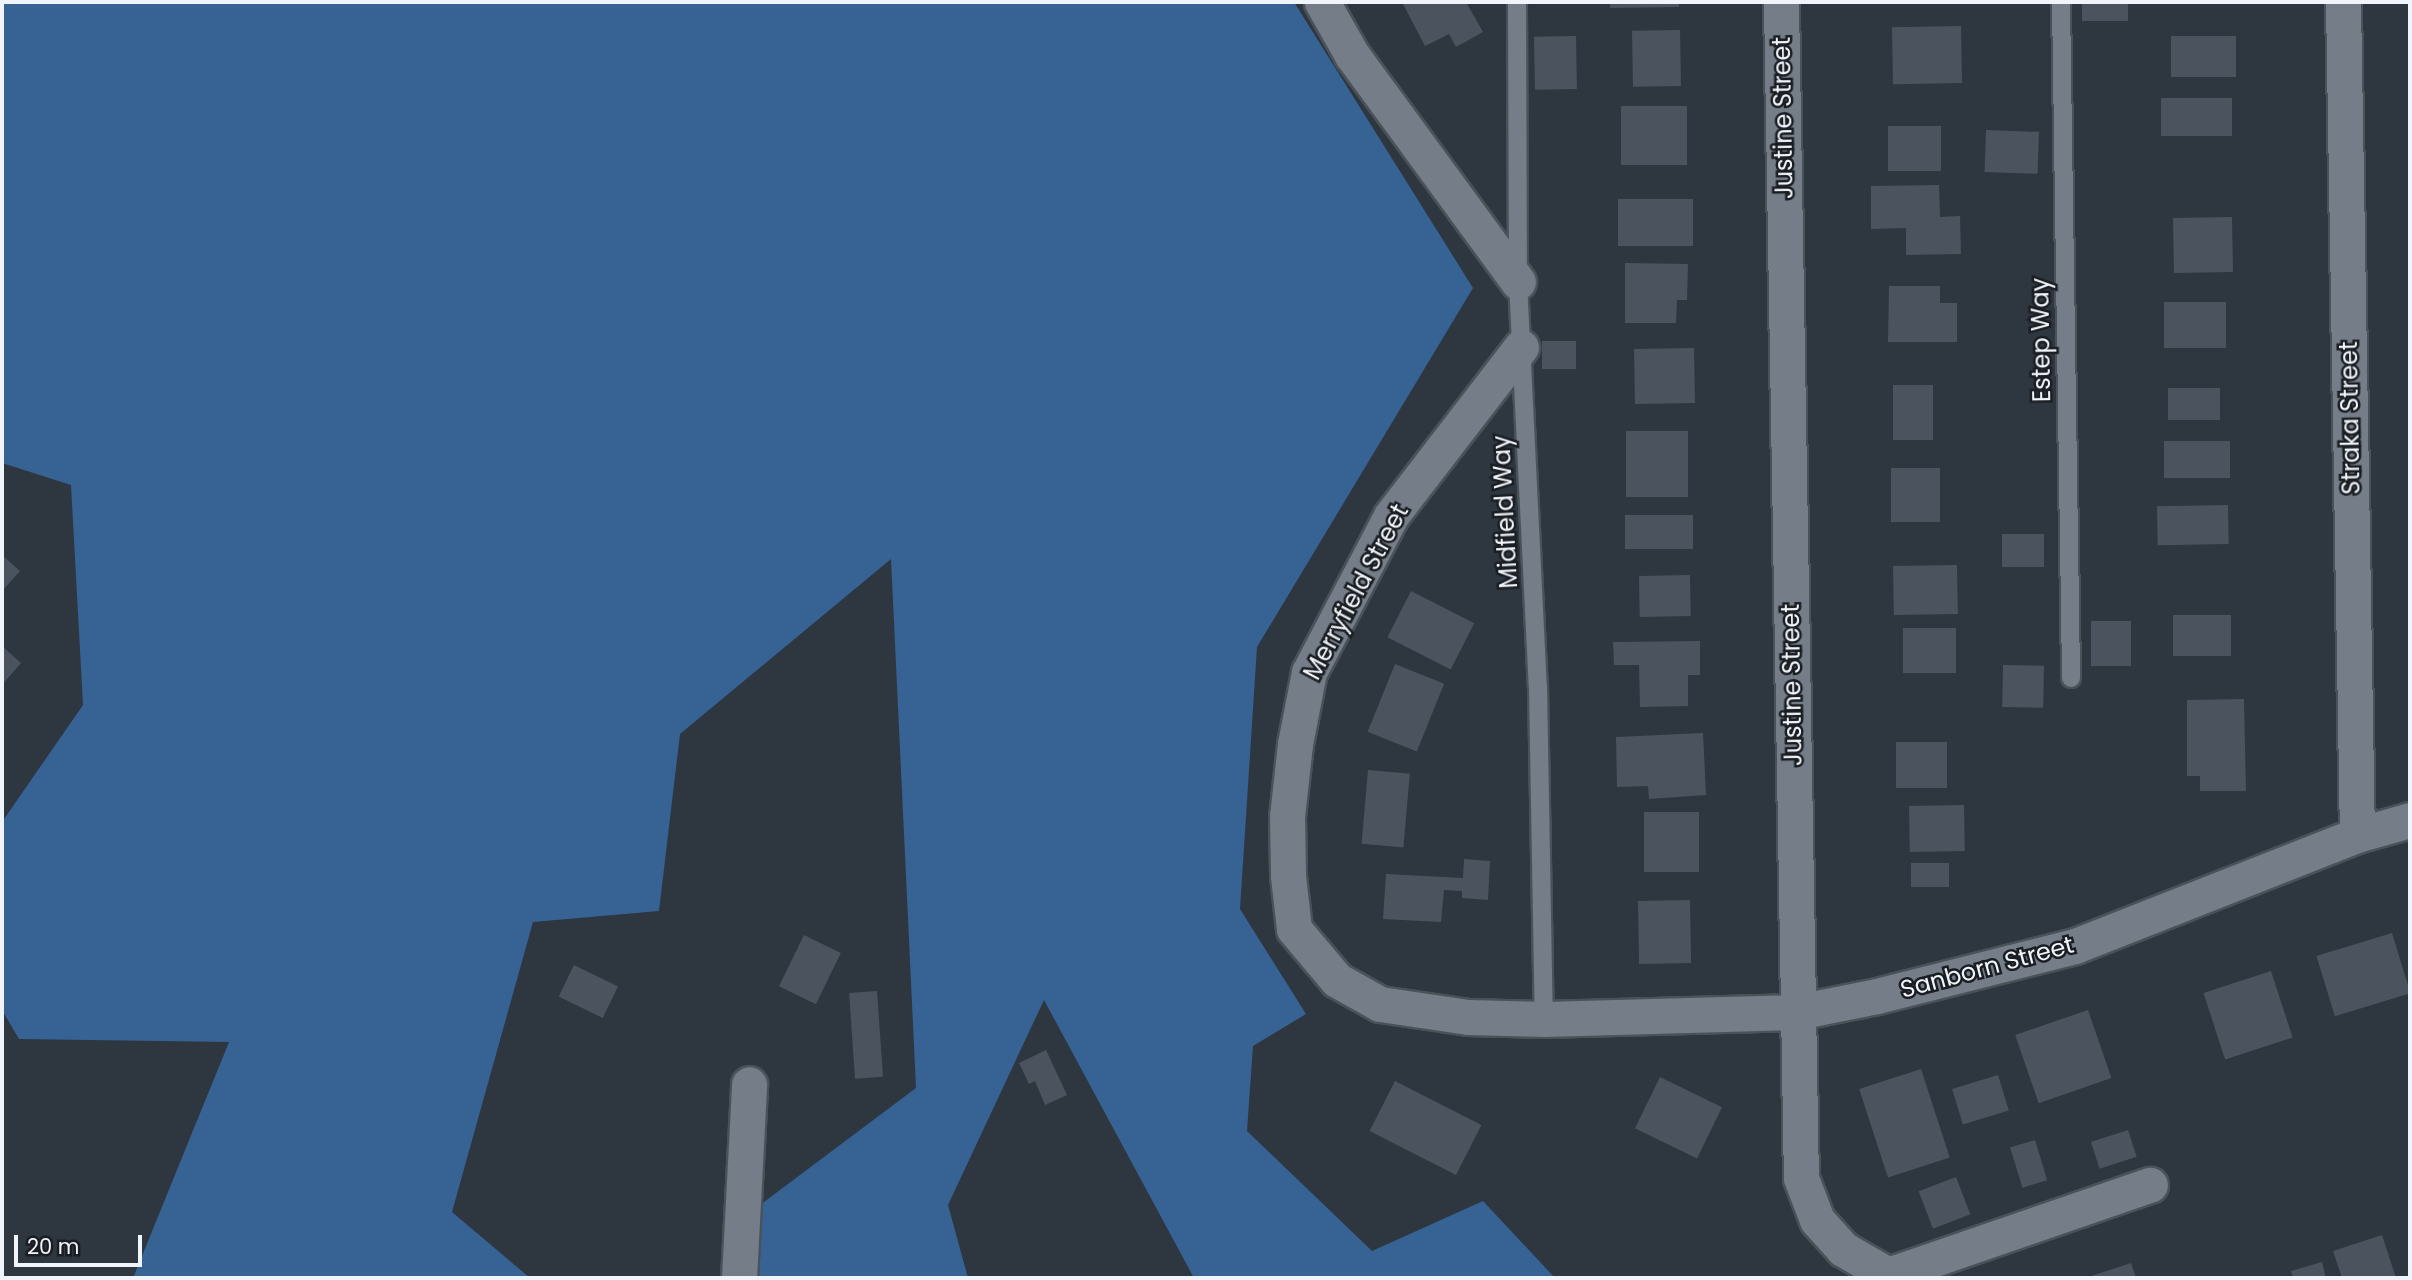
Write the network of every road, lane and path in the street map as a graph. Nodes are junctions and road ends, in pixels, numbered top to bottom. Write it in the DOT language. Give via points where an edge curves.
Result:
graph roads {
  1 [pos="1322,2"];
  2 [pos="1517,2"];
  3 [pos="1781,2"];
  4 [pos="2061,2"];
  5 [pos="2343,2"];
  6 [pos="1518,282"];
  7 [pos="1521,347"];
  8 [pos="2071,678"];
  9 [pos="2410,820"];
  10 [pos="2357,835"];
  11 [pos="1797,1012"];
  12 [pos="1544,1019"];
  13 [pos="749,1084"];
  14 [pos="2150,1185"];
  15 [pos="1946,1269"];
  16 [pos="738,1278"];
  1 -- 6 [label="street" via="1352,55"];
  2 -- 6 [label="lane, Midfield Way"];
  3 -- 11 [label="street, Justine Street"];
  4 -- 8 [label="lane, Estep Way"];
  5 -- 10 [label="street, Straka Street"];
  6 -- 7 [label="lane, Midfield Way"];
  7 -- 12 [label="lane, Midfield Way" via="1538,687"];
  7 -- 12 [label="street, Merryfield Street" via="1391,516 1309,672 1288,804 1288,876 1294,929 1337,980 1380,1004 1468,1017"];
  9 -- 10 [label="street, Sanborn Street"];
  10 -- 11 [label="street, Sanborn Street" via="2075,946"];
  11 -- 12 [label="street, Sanborn Street"];
  11 -- 15 [label="street, Justine Street" via="1801,1178 1817,1220 1843,1249 1888,1275"];
  13 -- 16 [label="street"];
  14 -- 15 [label="street, Justine Street"];
}
